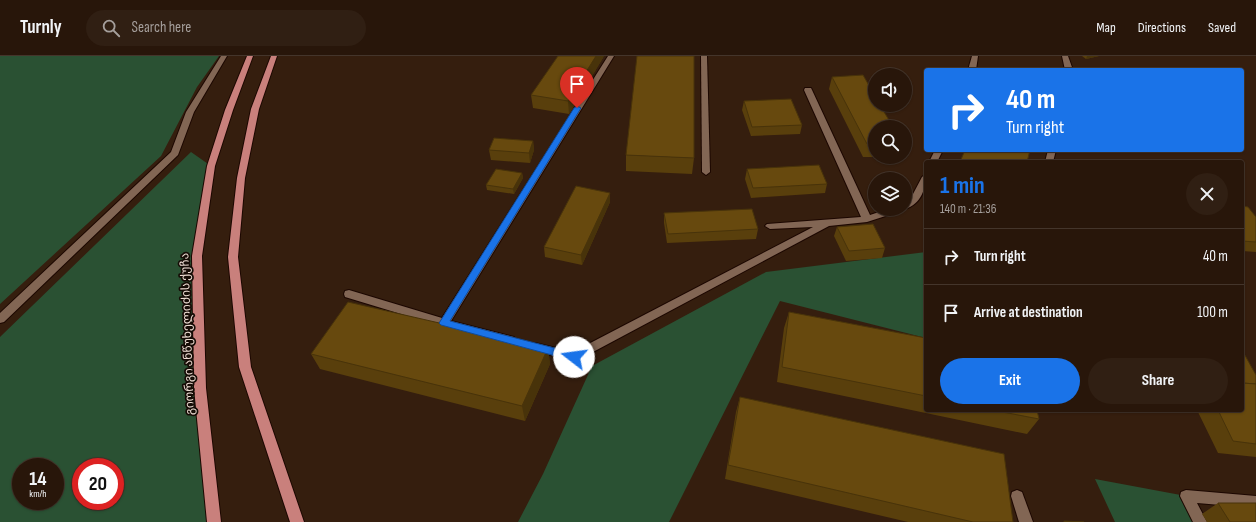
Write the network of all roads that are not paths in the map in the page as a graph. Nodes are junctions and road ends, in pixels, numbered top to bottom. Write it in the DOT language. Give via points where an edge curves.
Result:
graph roads {
  1 [pos="224,56"];
  2 [pos="250,56"];
  3 [pos="274,56"];
  4 [pos="611,56"];
  5 [pos="704,56"];
  6 [pos="975,56"];
  7 [pos="1065,56"];
  8 [pos="972,68"];
  9 [pos="1068,68"];
  10 [pos="808,90"];
  11 [pos="706,172"];
  12 [pos="924,181"];
  13 [pos="912,200"];
  14 [pos="876,216"];
  15 [pos="867,219"];
  16 [pos="826,223"];
  17 [pos="770,226"];
  18 [pos="349,294"];
  19 [pos="0,319"];
  20 [pos="444,323"];
  21 [pos="1017,496"];
  22 [pos="1256,502"];
  23 [pos="214,522"];
  24 [pos="297,522"];
  25 [pos="1026,522"];
  26 [pos="1200,522"];
  1 -- 19 [label="street" via="190,112 175,153"];
  2 -- 23 [label="main road, გიორგი ანწუხელიძის ქუჩა" via="211,166 197,256 200,388"];
  3 -- 24 [label="main road" via="255,109 241,178 233,257 245,367"];
  4 -- 20 [label="street"];
  5 -- 11 [label="street"];
  6 -- 8 [label="street"];
  7 -- 9 [label="street"];
  10 -- 15 [label="street"];
  12 -- 13 [label="street"];
  14 -- 15 [label="street"];
  15 -- 16 [label="street"];
  16 -- 17 [label="street"];
  16 -- 20 [label="street" via="574,357"];
  18 -- 20 [label="street"];
  21 -- 25 [label="street"];
  22 -- 26 [label="street" via="1186,496"];
}
